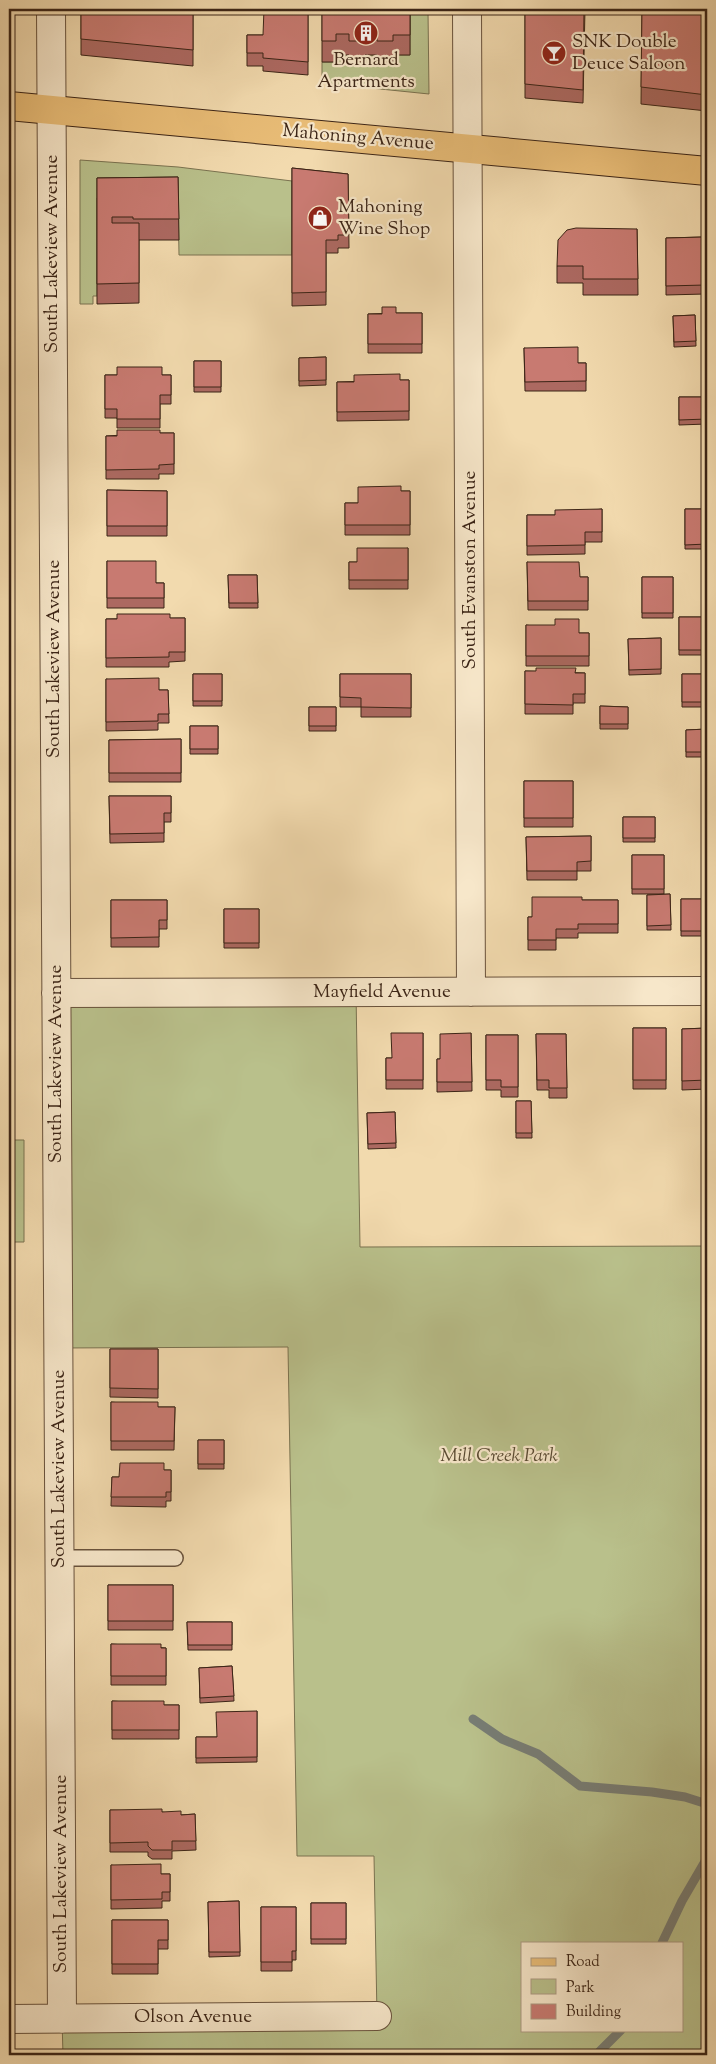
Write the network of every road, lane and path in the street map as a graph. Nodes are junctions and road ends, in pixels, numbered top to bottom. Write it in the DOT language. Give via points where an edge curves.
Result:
graph roads {
  1 [pos="51,9"];
  2 [pos="467,9"];
  3 [pos="9,106"];
  4 [pos="51,110"];
  5 [pos="468,148"];
  6 [pos="707,170"];
  7 [pos="707,991"];
  8 [pos="471,992"];
  9 [pos="56,993"];
  10 [pos="59,1558"];
  11 [pos="175,1558"];
  12 [pos="376,2016"];
  13 [pos="62,2018"];
  14 [pos="9,2019"];
  1 -- 4 [label="street, South Lakeview Avenue"];
  2 -- 5 [label="street, South Evanston Avenue"];
  3 -- 4 [label="main road, Mahoning Avenue"];
  4 -- 5 [label="main road, Mahoning Avenue"];
  4 -- 9 [label="street, South Lakeview Avenue"];
  5 -- 6 [label="main road, Mahoning Avenue"];
  5 -- 8 [label="street, South Evanston Avenue"];
  7 -- 8 [label="street, Mayfield Avenue"];
  8 -- 9 [label="street, Mayfield Avenue"];
  9 -- 10 [label="street, South Lakeview Avenue"];
  10 -- 11 [label="lane"];
  10 -- 13 [label="street, South Lakeview Avenue"];
  12 -- 13 [label="street, Olson Avenue"];
  13 -- 14 [label="street, Olson Avenue"];
}
